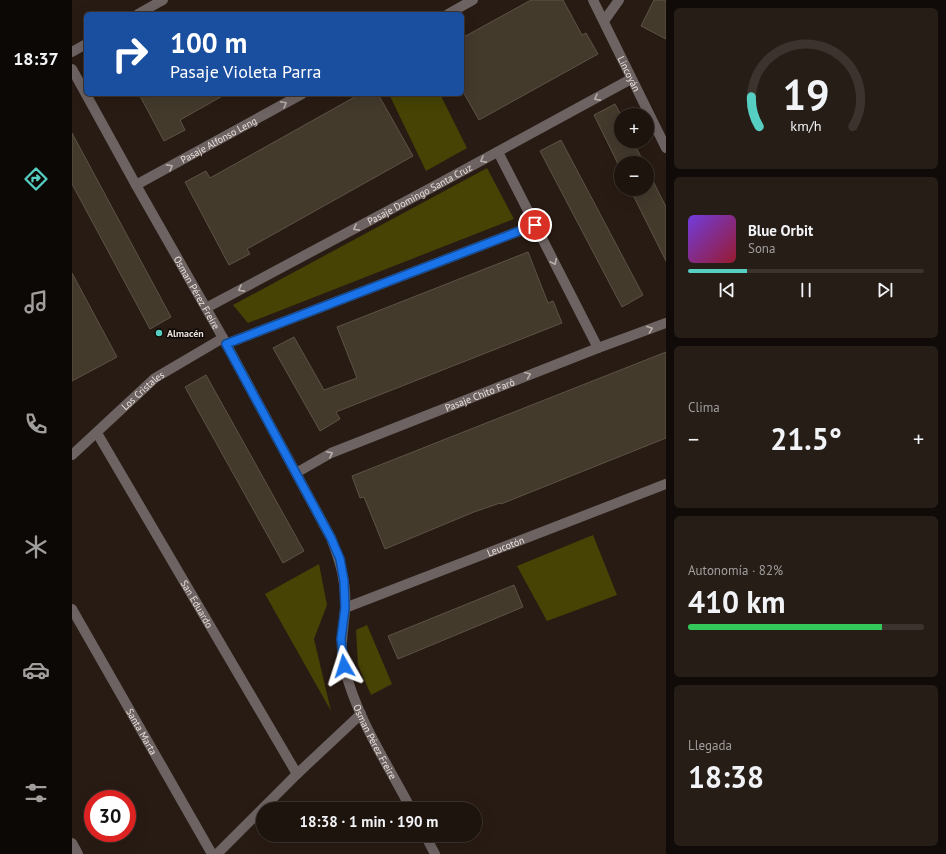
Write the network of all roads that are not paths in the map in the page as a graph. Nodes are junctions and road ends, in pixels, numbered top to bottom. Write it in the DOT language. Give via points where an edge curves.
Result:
graph roads {
  1 [pos="163,0"];
  2 [pos="473,0"];
  3 [pos="593,0"];
  4 [pos="619,0"];
  5 [pos="142,12"];
  6 [pos="452,12"];
  7 [pos="604,21"];
  8 [pos="84,45"];
  9 [pos="72,52"];
  10 [pos="72,69"];
  11 [pos="631,79"];
  12 [pos="84,91"];
  13 [pos="87,96"];
  14 [pos="298,96"];
  15 [pos="666,148"];
  16 [pos="498,152"];
  17 [pos="136,185"];
  18 [pos="535,225"];
  19 [pos="206,308"];
  20 [pos="666,323"];
  21 [pos="224,341"];
  22 [pos="598,348"];
  23 [pos="97,432"];
  24 [pos="72,454"];
  25 [pos="296,474"];
  26 [pos="666,484"];
  27 [pos="72,608"];
  28 [pos="345,608"];
  29 [pos="361,714"];
  30 [pos="297,774"];
  31 [pos="407,802"];
  32 [pos="429,842"];
  33 [pos="72,843"];
  34 [pos="78,854"];
  35 [pos="212,854"];
  36 [pos="217,854"];
  37 [pos="435,854"];
  1 -- 5 [label="street"];
  2 -- 6 [label="street"];
  3 -- 7 [label="street, Lincoyán"];
  4 -- 7 [label="street"];
  7 -- 11 [label="street, Lincoyán"];
  8 -- 9 [label="street"];
  10 -- 12 [label="street, Osman Pérez Freire"];
  11 -- 15 [label="street, Lincoyán"];
  11 -- 16 [label="street, Pasaje Domingo Santa Cruz, one-way"];
  13 -- 17 [label="street, Osman Pérez Freire"];
  17 -- 14 [label="street, Pasaje Alfonso Leng, one-way"];
  16 -- 18 [label="street"];
  16 -- 19 [label="street, Pasaje Domingo Santa Cruz, one-way"];
  17 -- 19 [label="street, Osman Pérez Freire"];
  18 -- 21 [label="street, Los Cristales"];
  18 -- 22 [label="street, one-way"];
  19 -- 21 [label="street, Osman Pérez Freire"];
  22 -- 20 [label="street, Pasaje Chito Faró, one-way"];
  21 -- 23 [label="street, Los Cristales" via="154,378"];
  21 -- 25 [label="street, Osman Pérez Freire"];
  25 -- 22 [label="street, Pasaje Chito Faró, one-way" via="331,453"];
  23 -- 24 [label="street, Los Cristales"];
  23 -- 30 [label="street, San Eduardo"];
  25 -- 28 [label="street, Osman Pérez Freire" via="340,559"];
  26 -- 28 [label="street, Leucotón"];
  27 -- 35 [label="street, Santa Marta"];
  28 -- 29 [label="street, Osman Pérez Freire" via="341,639 344,666"];
  29 -- 30 [label="street"];
  29 -- 31 [label="street, Osman Pérez Freire"];
  30 -- 36 [label="street"];
  32 -- 37 [label="street"];
  33 -- 34 [label="street"];
}
